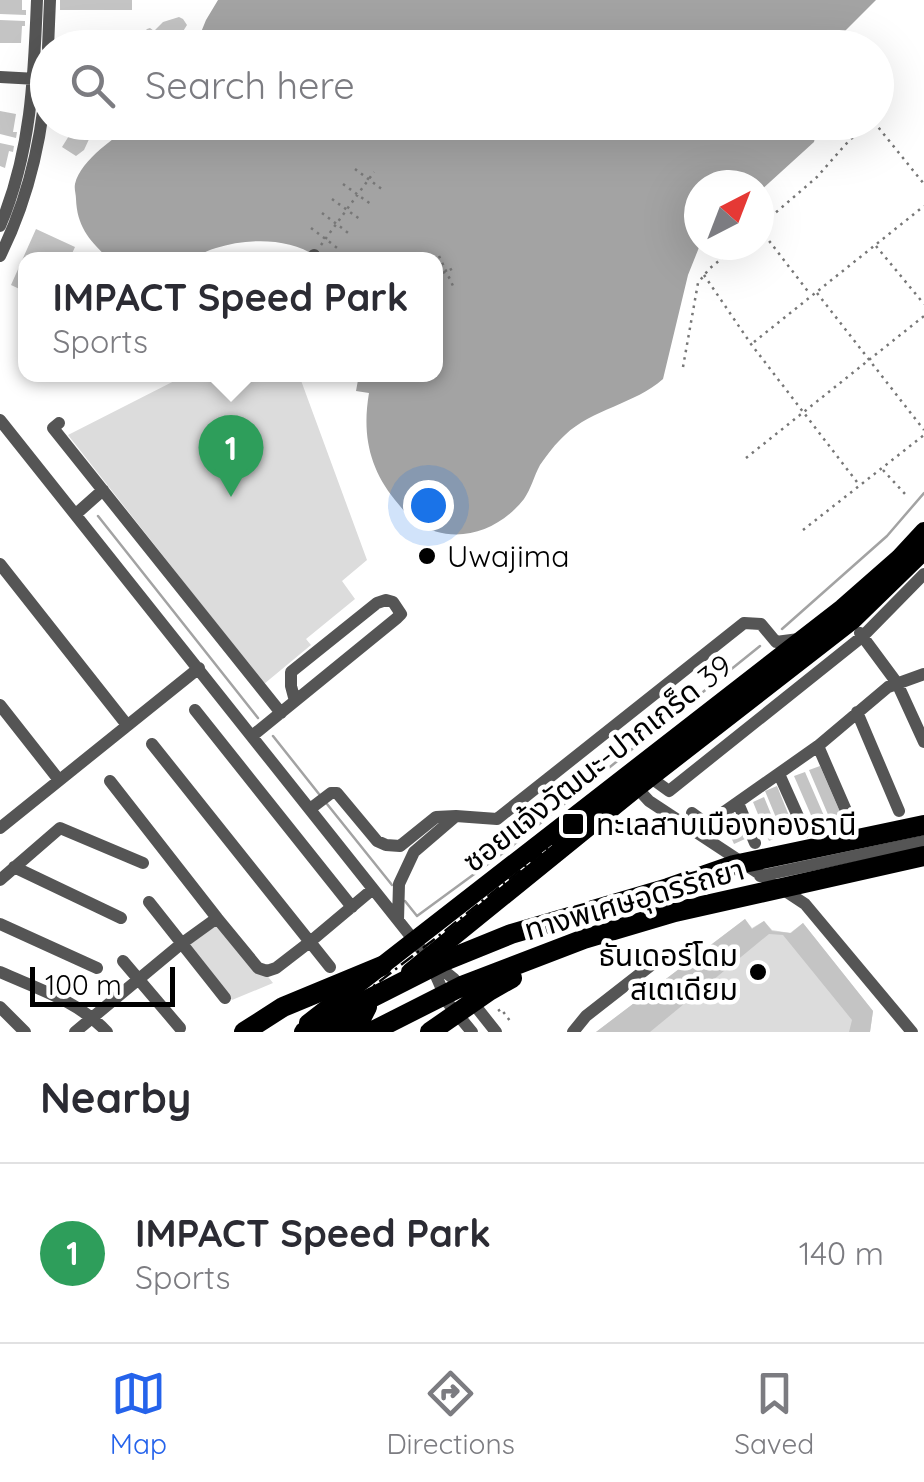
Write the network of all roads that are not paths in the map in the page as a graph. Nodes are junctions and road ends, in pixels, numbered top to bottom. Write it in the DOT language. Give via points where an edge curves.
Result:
graph roads {
  1 [pos="37,0"];
  2 [pos="50,0"];
  3 [pos="38,30"];
  4 [pos="49,30"];
  5 [pos="0,77"];
  6 [pos="30,79"];
  7 [pos="30,124"];
  8 [pos="39,140"];
  9 [pos="0,226"];
  10 [pos="0,256"];
  11 [pos="0,420"];
  12 [pos="59,423"];
  13 [pos="103,490"];
  14 [pos="76,514"];
  15 [pos="924,530"];
  16 [pos="924,551"];
  17 [pos="0,564"];
  18 [pos="924,574"];
  19 [pos="857,628"];
  20 [pos="802,639"];
  21 [pos="198,668"];
  22 [pos="924,674"];
  23 [pos="897,683"];
  24 [pos="295,702"];
  25 [pos="0,705"];
  26 [pos="195,710"];
  27 [pos="857,712"];
  28 [pos="281,713"];
  29 [pos="128,726"];
  30 [pos="252,736"];
  31 [pos="924,742"];
  32 [pos="152,744"];
  33 [pos="818,746"];
  34 [pos="780,774"];
  35 [pos="59,780"];
  36 [pos="110,781"];
  37 [pos="644,783"];
  38 [pos="738,803"];
  39 [pos="310,809"];
  40 [pos="900,811"];
  41 [pos="692,813"];
  42 [pos="456,816"];
  43 [pos="851,822"];
  44 [pos="924,825"];
  45 [pos="0,828"];
  46 [pos="804,832"];
  47 [pos="924,841"];
  48 [pos="755,843"];
  49 [pos="924,856"];
  50 [pos="143,864"];
  51 [pos="14,868"];
  52 [pos="760,876"];
  53 [pos="0,880"];
  54 [pos="373,888"];
  55 [pos="149,902"];
  56 [pos="352,907"];
  57 [pos="121,918"];
  58 [pos="217,918"];
  59 [pos="398,920"];
  60 [pos="0,924"];
  61 [pos="584,939"];
  62 [pos="414,940"];
  63 [pos="312,942"];
  64 [pos="181,944"];
  65 [pos="428,958"];
  66 [pos="660,959"];
  67 [pos="123,961"];
  68 [pos="382,966"];
  69 [pos="330,967"];
  70 [pos="97,968"];
  71 [pos="0,972"];
  72 [pos="138,979"];
  73 [pos="225,998"];
  74 [pos="448,1003"];
  75 [pos="0,1007"];
  76 [pos="368,1008"];
  77 [pos="93,1016"];
  78 [pos="461,1026"];
  79 [pos="180,1028"];
  80 [pos="25,1032"];
  81 [pos="75,1032"];
  82 [pos="107,1032"];
  83 [pos="244,1032"];
  84 [pos="300,1032"];
  85 [pos="334,1032"];
  86 [pos="354,1032"];
  87 [pos="371,1032"];
  88 [pos="387,1032"];
  89 [pos="430,1032"];
  90 [pos="472,1032"];
  91 [pos="496,1032"];
  92 [pos="573,1032"];
  93 [pos="912,1032"];
  1 -- 3 [label="street"];
  2 -- 4 [label="street"];
  5 -- 6 [label="street"];
  7 -- 9 [label="street"];
  8 -- 10 [label="street"];
  11 -- 14 [label="street"];
  12 -- 13 [label="street" via="53,428"];
  13 -- 14 [label="street"];
  13 -- 28 [label="street"];
  14 -- 21 [label="street"];
  15 -- 20 [label="main road, ซอยแจ้งวัฒนะ-ปากเกร็ด 39"];
  16 -- 19 [label="main road, ซอยแจ้งวัฒนะ-ปากเกร็ด 39"];
  17 -- 29 [label="street"];
  18 -- 19 [label="street"];
  19 -- 23 [label="street"];
  19 -- 37 [label="main road, ซอยแจ้งวัฒนะ-ปากเกร็ด 39"];
  20 -- 42 [label="street" via="776,642 761,624 744,623 498,819"];
  20 -- 62 [label="main road, ซอยแจ้งวัฒนะ-ปากเกร็ด 39"];
  21 -- 29 [label="street"];
  21 -- 30 [label="street"];
  22 -- 23 [label="street"];
  23 -- 27 [label="street"];
  23 -- 31 [label="street"];
  24 -- 24 [label="street" via="291,672 377,603 392,602 397,618"];
  24 -- 28 [label="street"];
  25 -- 35 [label="street"];
  26 -- 56 [label="street"];
  27 -- 33 [label="street"];
  27 -- 40 [label="street"];
  28 -- 30 [label="street"];
  29 -- 35 [label="street"];
  30 -- 39 [label="street"];
  32 -- 63 [label="street"];
  33 -- 34 [label="street"];
  33 -- 43 [label="street"];
  34 -- 38 [label="street"];
  34 -- 46 [label="street"];
  35 -- 45 [label="street"];
  36 -- 58 [label="street"];
  37 -- 52 [label="street" via="648,801"];
  37 -- 65 [label="main road, ซอยแจ้งวัฒนะ-ปากเกร็ด 39"];
  38 -- 41 [label="street" via="707,824"];
  38 -- 48 [label="street"];
  39 -- 42 [label="street" via="337,793 377,841 400,846 436,817"];
  39 -- 54 [label="street"];
  42 -- 59 [label="street" via="414,852 399,884"];
  44 -- 84 [label="highway, ทางพิเศษอุดรรัถยา" via="734,865 511,934"];
  47 -- 52 [label="street"];
  49 -- 61 [label="highway, ทางพิเศษอุดรรัถยา"];
  50 -- 51 [label="street" via="60,828"];
  51 -- 53 [label="street"];
  51 -- 57 [label="street"];
  52 -- 93 [label="street" via="805,904"];
  54 -- 56 [label="street"];
  54 -- 59 [label="street"];
  55 -- 64 [label="street"];
  56 -- 63 [label="street"];
  58 -- 63 [label="street" via="267,971"];
  58 -- 64 [label="street"];
  59 -- 62 [label="street"];
  60 -- 70 [label="street"];
  61 -- 87 [label="highway, ทางพิเศษอุดรรัถยา" via="464,985"];
  61 -- 89 [label="highway" via="489,990"];
  62 -- 65 [label="street"];
  62 -- 68 [label="main road, ซอยแจ้งวัฒนะ-ปากเกร็ด 39"];
  63 -- 69 [label="street"];
  64 -- 72 [label="street"];
  64 -- 73 [label="street"];
  65 -- 74 [label="street"];
  65 -- 76 [label="main road, ซอยแจ้งวัฒนะ-ปากเกร็ด 39"];
  65 -- 91 [label="street"];
  66 -- 92 [label="street"];
  67 -- 72 [label="street"];
  68 -- 83 [label="highway" via="283,1007"];
  68 -- 84 [label="main road, ซอยแจ้งวัฒนะ-ปากเกร็ด 39"];
  71 -- 77 [label="street"];
  72 -- 77 [label="street"];
  72 -- 79 [label="street"];
  74 -- 78 [label="street"];
  74 -- 88 [label="highway"];
  75 -- 80 [label="street"];
  76 -- 85 [label="main road, ซอยแจ้งวัฒนะ-ปากเกร็ด 39"];
  76 -- 86 [label="highway"];
  77 -- 81 [label="street"];
  77 -- 82 [label="street"];
  78 -- 90 [label="street"];
}
